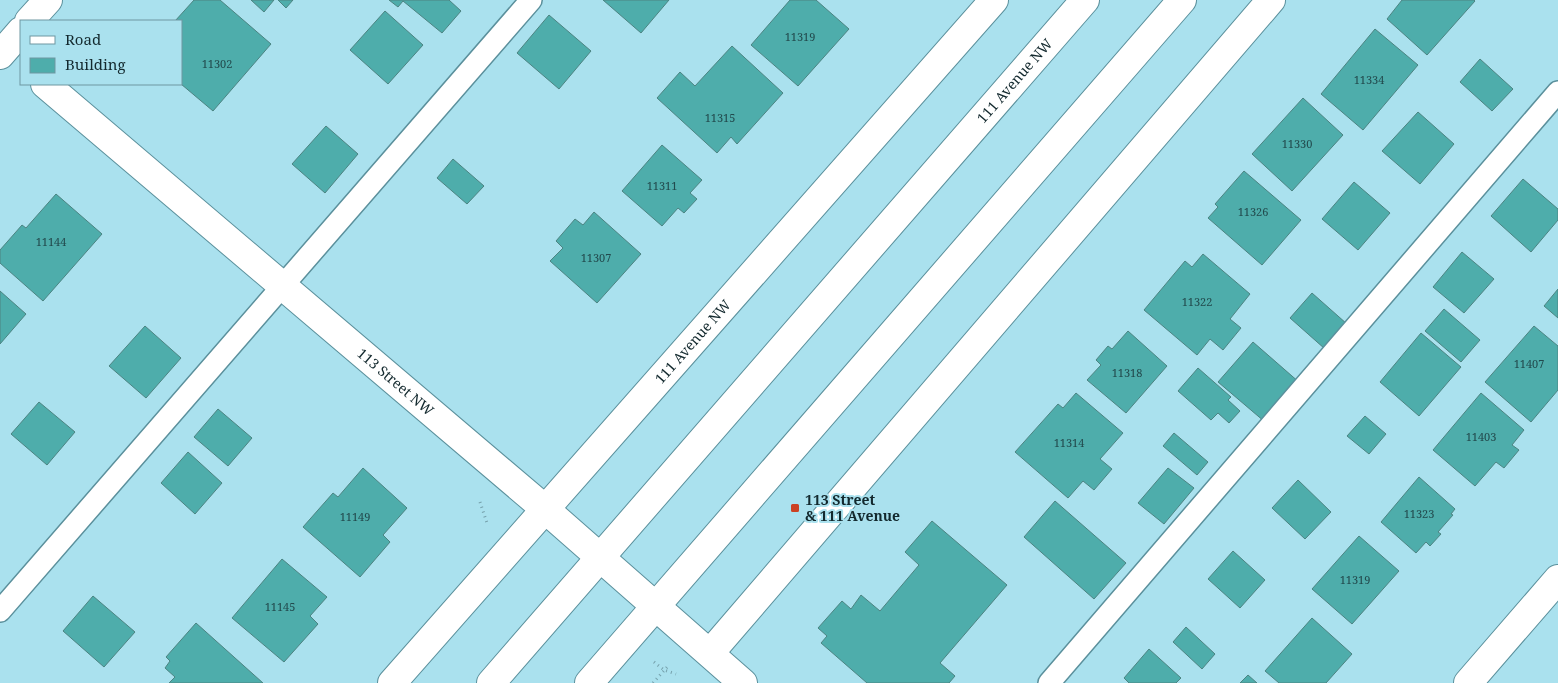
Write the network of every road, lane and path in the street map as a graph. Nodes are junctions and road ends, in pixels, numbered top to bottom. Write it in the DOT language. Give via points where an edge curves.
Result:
graph roads {
  1 [pos="48,0"];
  2 [pos="531,0"];
  3 [pos="994,0"];
  4 [pos="1085,0"];
  5 [pos="1182,0"];
  6 [pos="1270,0"];
  7 [pos="30,20"];
  8 [pos="46,85"];
  9 [pos="1558,92"];
  10 [pos="283,286"];
  11 [pos="545,509"];
  12 [pos="601,557"];
  13 [pos="1558,579"];
  14 [pos="656,606"];
  15 [pos="0,611"];
  16 [pos="710,653"];
  17 [pos="664,670"];
  18 [pos="392,683"];
  19 [pos="491,683"];
  20 [pos="589,683"];
  21 [pos="653,683"];
  22 [pos="743,683"];
  23 [pos="1050,683"];
  24 [pos="1468,683"];
  1 -- 7 [label="street"];
  2 -- 10 [label="lane"];
  3 -- 11 [label="street, 111 Avenue NW"];
  4 -- 12 [label="street, 111 Avenue NW"];
  5 -- 14 [label="street"];
  6 -- 16 [label="street"];
  8 -- 10 [label="street, 113 Street NW"];
  9 -- 23 [label="lane"];
  10 -- 11 [label="street, 113 Street NW"];
  10 -- 15 [label="lane"];
  11 -- 12 [label="street, 113 Street NW"];
  11 -- 18 [label="street, 111 Avenue NW"];
  12 -- 14 [label="street, 113 Street NW"];
  12 -- 19 [label="street, 111 Avenue NW"];
  13 -- 24 [label="street"];
  14 -- 16 [label="street, 113 Street NW"];
  14 -- 20 [label="street"];
  16 -- 22 [label="street, 113 Street NW"];
  17 -- 21 [label="path"];
}
